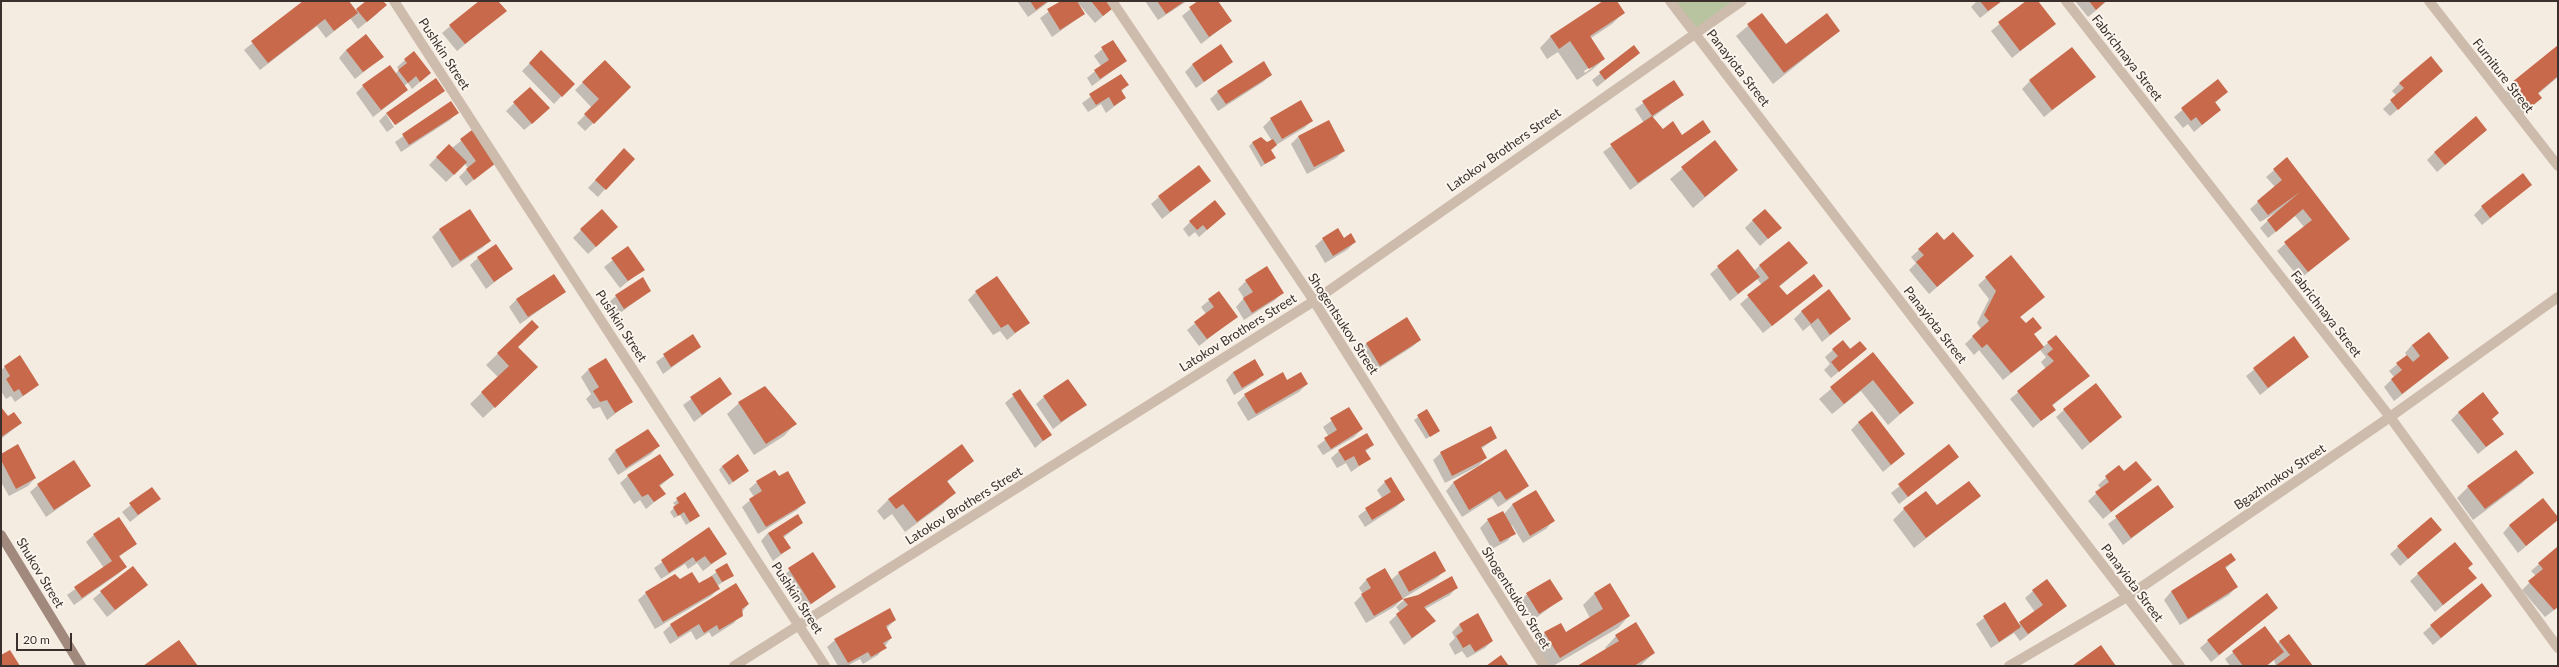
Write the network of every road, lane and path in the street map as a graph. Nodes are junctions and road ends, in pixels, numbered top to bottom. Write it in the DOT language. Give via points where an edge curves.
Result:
graph roads {
  1 [pos="394,1"];
  2 [pos="1112,1"];
  3 [pos="1670,1"];
  4 [pos="1742,1"];
  5 [pos="2066,1"];
  6 [pos="2429,1"];
  7 [pos="1694,32"];
  8 [pos="2558,166"];
  9 [pos="2558,296"];
  10 [pos="1314,301"];
  11 [pos="2390,417"];
  12 [pos="1,535"];
  13 [pos="2127,597"];
  14 [pos="799,625"];
  15 [pos="2558,648"];
  16 [pos="81,666"];
  17 [pos="734,666"];
  18 [pos="825,666"];
  19 [pos="1544,666"];
  20 [pos="2008,666"];
  21 [pos="2180,666"];
  1 -- 14 [label="street, Pushkin Street"];
  2 -- 10 [label="street, Shogentsukov Street"];
  3 -- 7 [label="street, Panayiota Street"];
  4 -- 7 [label="street, Latokov Brothers Street"];
  5 -- 11 [label="street, Fabrichnaya Street"];
  6 -- 8 [label="street, Furniture Street"];
  7 -- 10 [label="street, Latokov Brothers Street"];
  7 -- 13 [label="street, Panayiota Street"];
  9 -- 11 [label="street, Bgazhnokov Street"];
  10 -- 14 [label="street, Latokov Brothers Street"];
  10 -- 19 [label="street, Shogentsukov Street"];
  11 -- 13 [label="street, Bgazhnokov Street"];
  11 -- 15 [label="street, Fabrichnaya Street"];
  12 -- 16 [label="main road, Shukov Street"];
  13 -- 20 [label="street, Bgazhnokov Street"];
  13 -- 21 [label="street, Panayiota Street"];
  14 -- 17 [label="street, Latokov Brothers Street"];
  14 -- 18 [label="street, Pushkin Street"];
}
